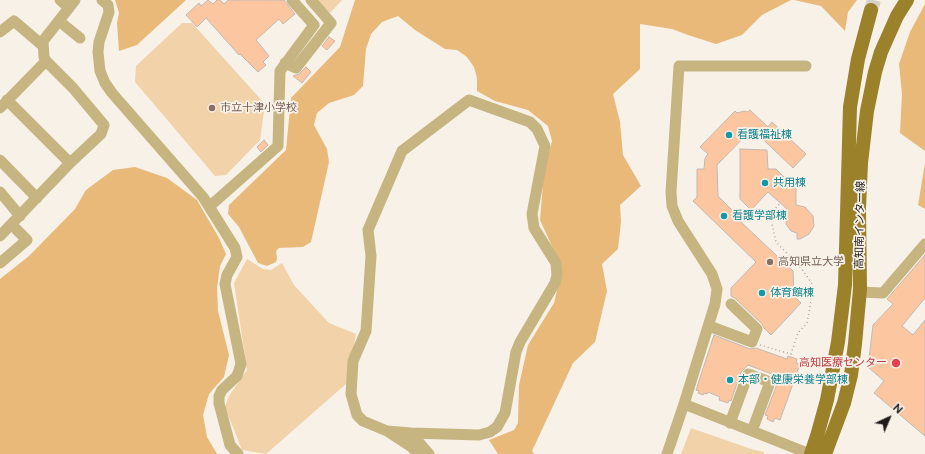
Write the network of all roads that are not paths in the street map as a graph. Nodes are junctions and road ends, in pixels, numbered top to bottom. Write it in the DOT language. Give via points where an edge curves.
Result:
graph roads {
  1 [pos="60,0"];
  2 [pos="102,0"];
  3 [pos="292,0"];
  4 [pos="311,0"];
  5 [pos="907,0"];
  6 [pos="72,4"];
  7 [pos="871,10"];
  8 [pos="59,21"];
  9 [pos="0,32"];
  10 [pos="80,38"];
  11 [pos="42,45"];
  12 [pos="46,61"];
  13 [pos="285,63"];
  14 [pos="806,66"];
  15 [pos="4,104"];
  16 [pos="1,163"];
  17 [pos="70,163"];
  18 [pos="0,192"];
  19 [pos="37,198"];
  20 [pos="210,206"];
  21 [pos="20,216"];
  22 [pos="16,229"];
  23 [pos="0,236"];
  24 [pos="925,244"];
  25 [pos="0,264"];
  26 [pos="859,292"];
  27 [pos="731,304"];
  28 [pos="709,326"];
  29 [pos="684,404"];
  30 [pos="730,423"];
  31 [pos="387,431"];
  32 [pos="752,431"];
  33 [pos="411,433"];
  34 [pos="238,454"];
  35 [pos="419,454"];
  36 [pos="430,454"];
  37 [pos="667,454"];
  38 [pos="810,454"];
  39 [pos="825,454"];
  1 -- 6 [label="street"];
  2 -- 20 [label="street" via="108,4 109,12 98,52 100,70 105,83"];
  3 -- 13 [label="street" via="314,25"];
  4 -- 13 [label="street" via="331,23 296,68"];
  5 -- 26 [label="main road, 高知南インター線" via="881,52 867,111 859,208"];
  6 -- 8 [label="street"];
  7 -- 38 [label="main road, 高知南インター線" via="858,59 850,107 845,285 838,342 818,436"];
  8 -- 10 [label="street"];
  8 -- 11 [label="street"];
  9 -- 11 [label="street" via="14,21"];
  11 -- 12 [label="street"];
  12 -- 15 [label="street"];
  12 -- 17 [label="street" via="104,125 101,134"];
  13 -- 20 [label="street" via="280,71 278,146"];
  14 -- 28 [label="street" via="679,66 672,206 678,221 712,274 717,289"];
  15 -- 17 [label="street"];
  16 -- 19 [label="street"];
  17 -- 19 [label="street"];
  18 -- 21 [label="street"];
  19 -- 21 [label="street"];
  20 -- 34 [label="street" via="235,248 237,257 227,274 225,284 241,364 237,376 222,390 218,403 230,445"];
  21 -- 23 [label="street"];
  22 -- 25 [label="street" via="27,240"];
  24 -- 26 [label="street" via="883,293"];
  26 -- 39 [label="main road, 高知南インター線" via="851,375 844,403"];
  27 -- 28 [label="street" via="757,328 752,342"];
  28 -- 29 [label="street"];
  29 -- 30 [label="street"];
  29 -- 37 [label="street"];
  30 -- 32 [label="street"];
  30 -- 32 [label="street" via="748,374 770,382"];
  31 -- 33 [label="street"];
  31 -- 33 [label="street" via="362,421 356,415 351,394 353,361 366,332 371,256 368,230 402,151 469,100 530,122 537,129 545,146 532,214 534,228 556,263 557,274 555,284 516,352 505,413 497,427 479,435"];
  31 -- 35 [label="street"];
  32 -- 38 [label="street"];
  33 -- 36 [label="street"];
}
